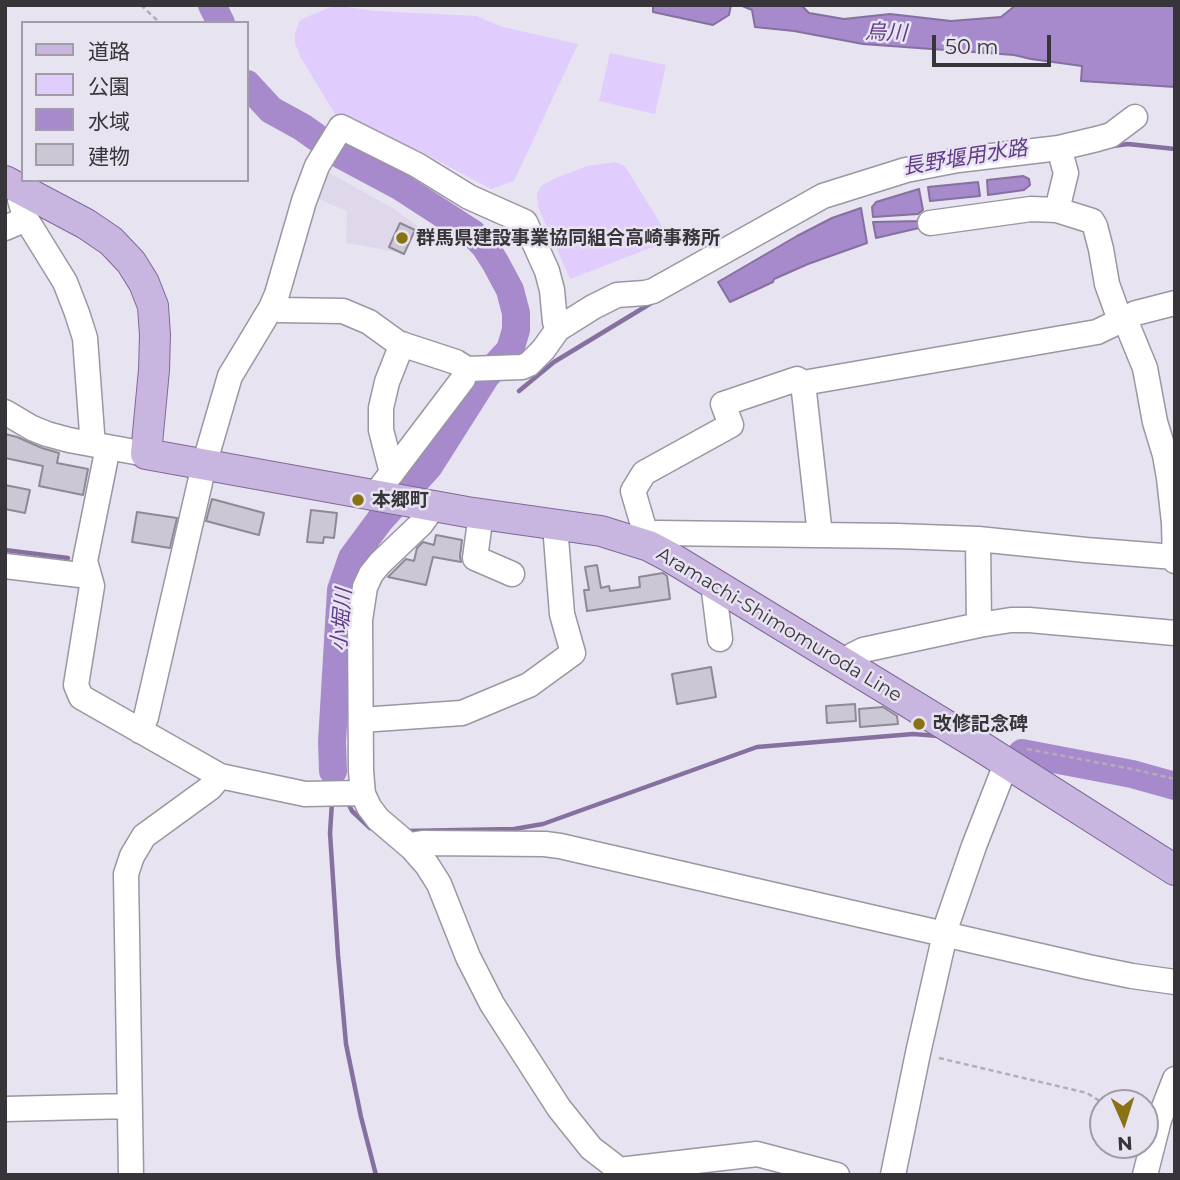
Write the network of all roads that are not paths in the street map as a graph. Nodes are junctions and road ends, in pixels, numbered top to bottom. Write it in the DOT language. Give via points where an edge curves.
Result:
graph roads {
  1 [pos="1135,117"];
  2 [pos="1062,158"];
  3 [pos="13,185"];
  4 [pos="1057,209"];
  5 [pos="930,223"];
  6 [pos="16,224"];
  7 [pos="1175,303"];
  8 [pos="271,308"];
  9 [pos="1123,319"];
  10 [pos="558,329"];
  11 [pos="402,344"];
  12 [pos="470,369"];
  13 [pos="803,383"];
  14 [pos="5,412"];
  15 [pos="100,445"];
  16 [pos="146,454"];
  17 [pos="1170,454"];
  18 [pos="204,464"];
  19 [pos="384,488"];
  20 [pos="429,505"];
  21 [pos="481,514"];
  22 [pos="555,524"];
  23 [pos="820,535"];
  24 [pos="637,537"];
  25 [pos="978,539"];
  26 [pos="1175,558"];
  27 [pos="5,566"];
  28 [pos="87,571"];
  29 [pos="512,574"];
  30 [pos="713,583"];
  31 [pos="979,625"];
  32 [pos="1175,633"];
  33 [pos="720,639"];
  34 [pos="843,663"];
  35 [pos="361,720"];
  36 [pos="140,731"];
  37 [pos="1014,755"];
  38 [pos="220,775"];
  39 [pos="359,793"];
  40 [pos="399,837"];
  41 [pos="1175,870"];
  42 [pos="945,935"];
  43 [pos="1175,982"];
  44 [pos="1175,1079"];
  45 [pos="129,1106"];
  46 [pos="5,1109"];
  47 [pos="615,1173"];
  48 [pos="131,1175"];
  49 [pos="837,1175"];
  50 [pos="893,1175"];
  51 [pos="1145,1175"];
  1 -- 2 [label="street" via="1111,135"];
  2 -- 4 [label="street"];
  2 -- 10 [label="street" via="958,160 834,192 653,291 617,295"];
  3 -- 6 [label="street" via="20,201"];
  3 -- 16 [label="main road" via="111,242 144,283 153,306 155,335"];
  4 -- 5 [label="street"];
  4 -- 9 [label="street" via="1092,220 1108,284"];
  6 -- 15 [label="street" via="65,282 85,338 92,433"];
  7 -- 9 [label="street"];
  8 -- 10 [label="street" via="317,166 341,127 525,222 547,271"];
  8 -- 11 [label="street" via="343,310"];
  8 -- 18 [label="street" via="230,376"];
  9 -- 13 [label="street" via="1097,332"];
  9 -- 17 [label="street" via="1145,368 1155,422"];
  10 -- 12 [label="street" via="529,365"];
  11 -- 12 [label="street"];
  11 -- 19 [label="street" via="381,408"];
  12 -- 19 [label="street"];
  13 -- 23 [label="street"];
  13 -- 24 [label="street" via="797,379 723,404 731,425 644,473 633,491"];
  14 -- 15 [label="street" via="47,434"];
  15 -- 16 [label="street"];
  15 -- 28 [label="street"];
  16 -- 18 [label="main road, Aramachi-Shimomuroda Line"];
  17 -- 26 [label="street"];
  18 -- 19 [label="main road, Aramachi-Shimomuroda Line"];
  18 -- 36 [label="street"];
  19 -- 20 [label="main road, Aramachi-Shimomuroda Line"];
  20 -- 21 [label="main road, Aramachi-Shimomuroda Line"];
  20 -- 35 [label="street" via="422,524 380,563 365,587 360,620"];
  21 -- 22 [label="main road, Aramachi-Shimomuroda Line"];
  21 -- 29 [label="street" via="475,558"];
  22 -- 24 [label="main road, Aramachi-Shimomuroda Line"];
  22 -- 35 [label="street" via="562,614 573,653 529,685 462,713"];
  23 -- 24 [label="street" via="657,533"];
  23 -- 25 [label="street"];
  24 -- 30 [label="main road, Aramachi-Shimomuroda Line"];
  25 -- 26 [label="street"];
  25 -- 31 [label="street"];
  27 -- 28 [label="street" via="80,575"];
  28 -- 36 [label="street" via="92,586 76,685 81,697"];
  30 -- 33 [label="street"];
  30 -- 34 [label="main road, Aramachi-Shimomuroda Line"];
  31 -- 32 [label="street" via="1029,620"];
  31 -- 34 [label="street" via="863,650"];
  34 -- 37 [label="main road, Aramachi-Shimomuroda Line" via="980,746"];
  35 -- 39 [label="street"];
  36 -- 38 [label="street"];
  37 -- 41 [label="main road, Aramachi-Shimomuroda Line"];
  37 -- 42 [label="street" via="974,846"];
  38 -- 39 [label="street" via="305,794"];
  38 -- 45 [label="street" via="210,788 144,836 125,874"];
  39 -- 40 [label="street"];
  40 -- 42 [label="street" via="417,844 561,846"];
  40 -- 47 [label="street" via="439,884 492,1004 559,1108"];
  42 -- 43 [label="street"];
  42 -- 50 [label="street"];
  44 -- 51 [label="street"];
  45 -- 46 [label="street"];
  45 -- 48 [label="street"];
  47 -- 49 [label="street" via="757,1154"];
}
